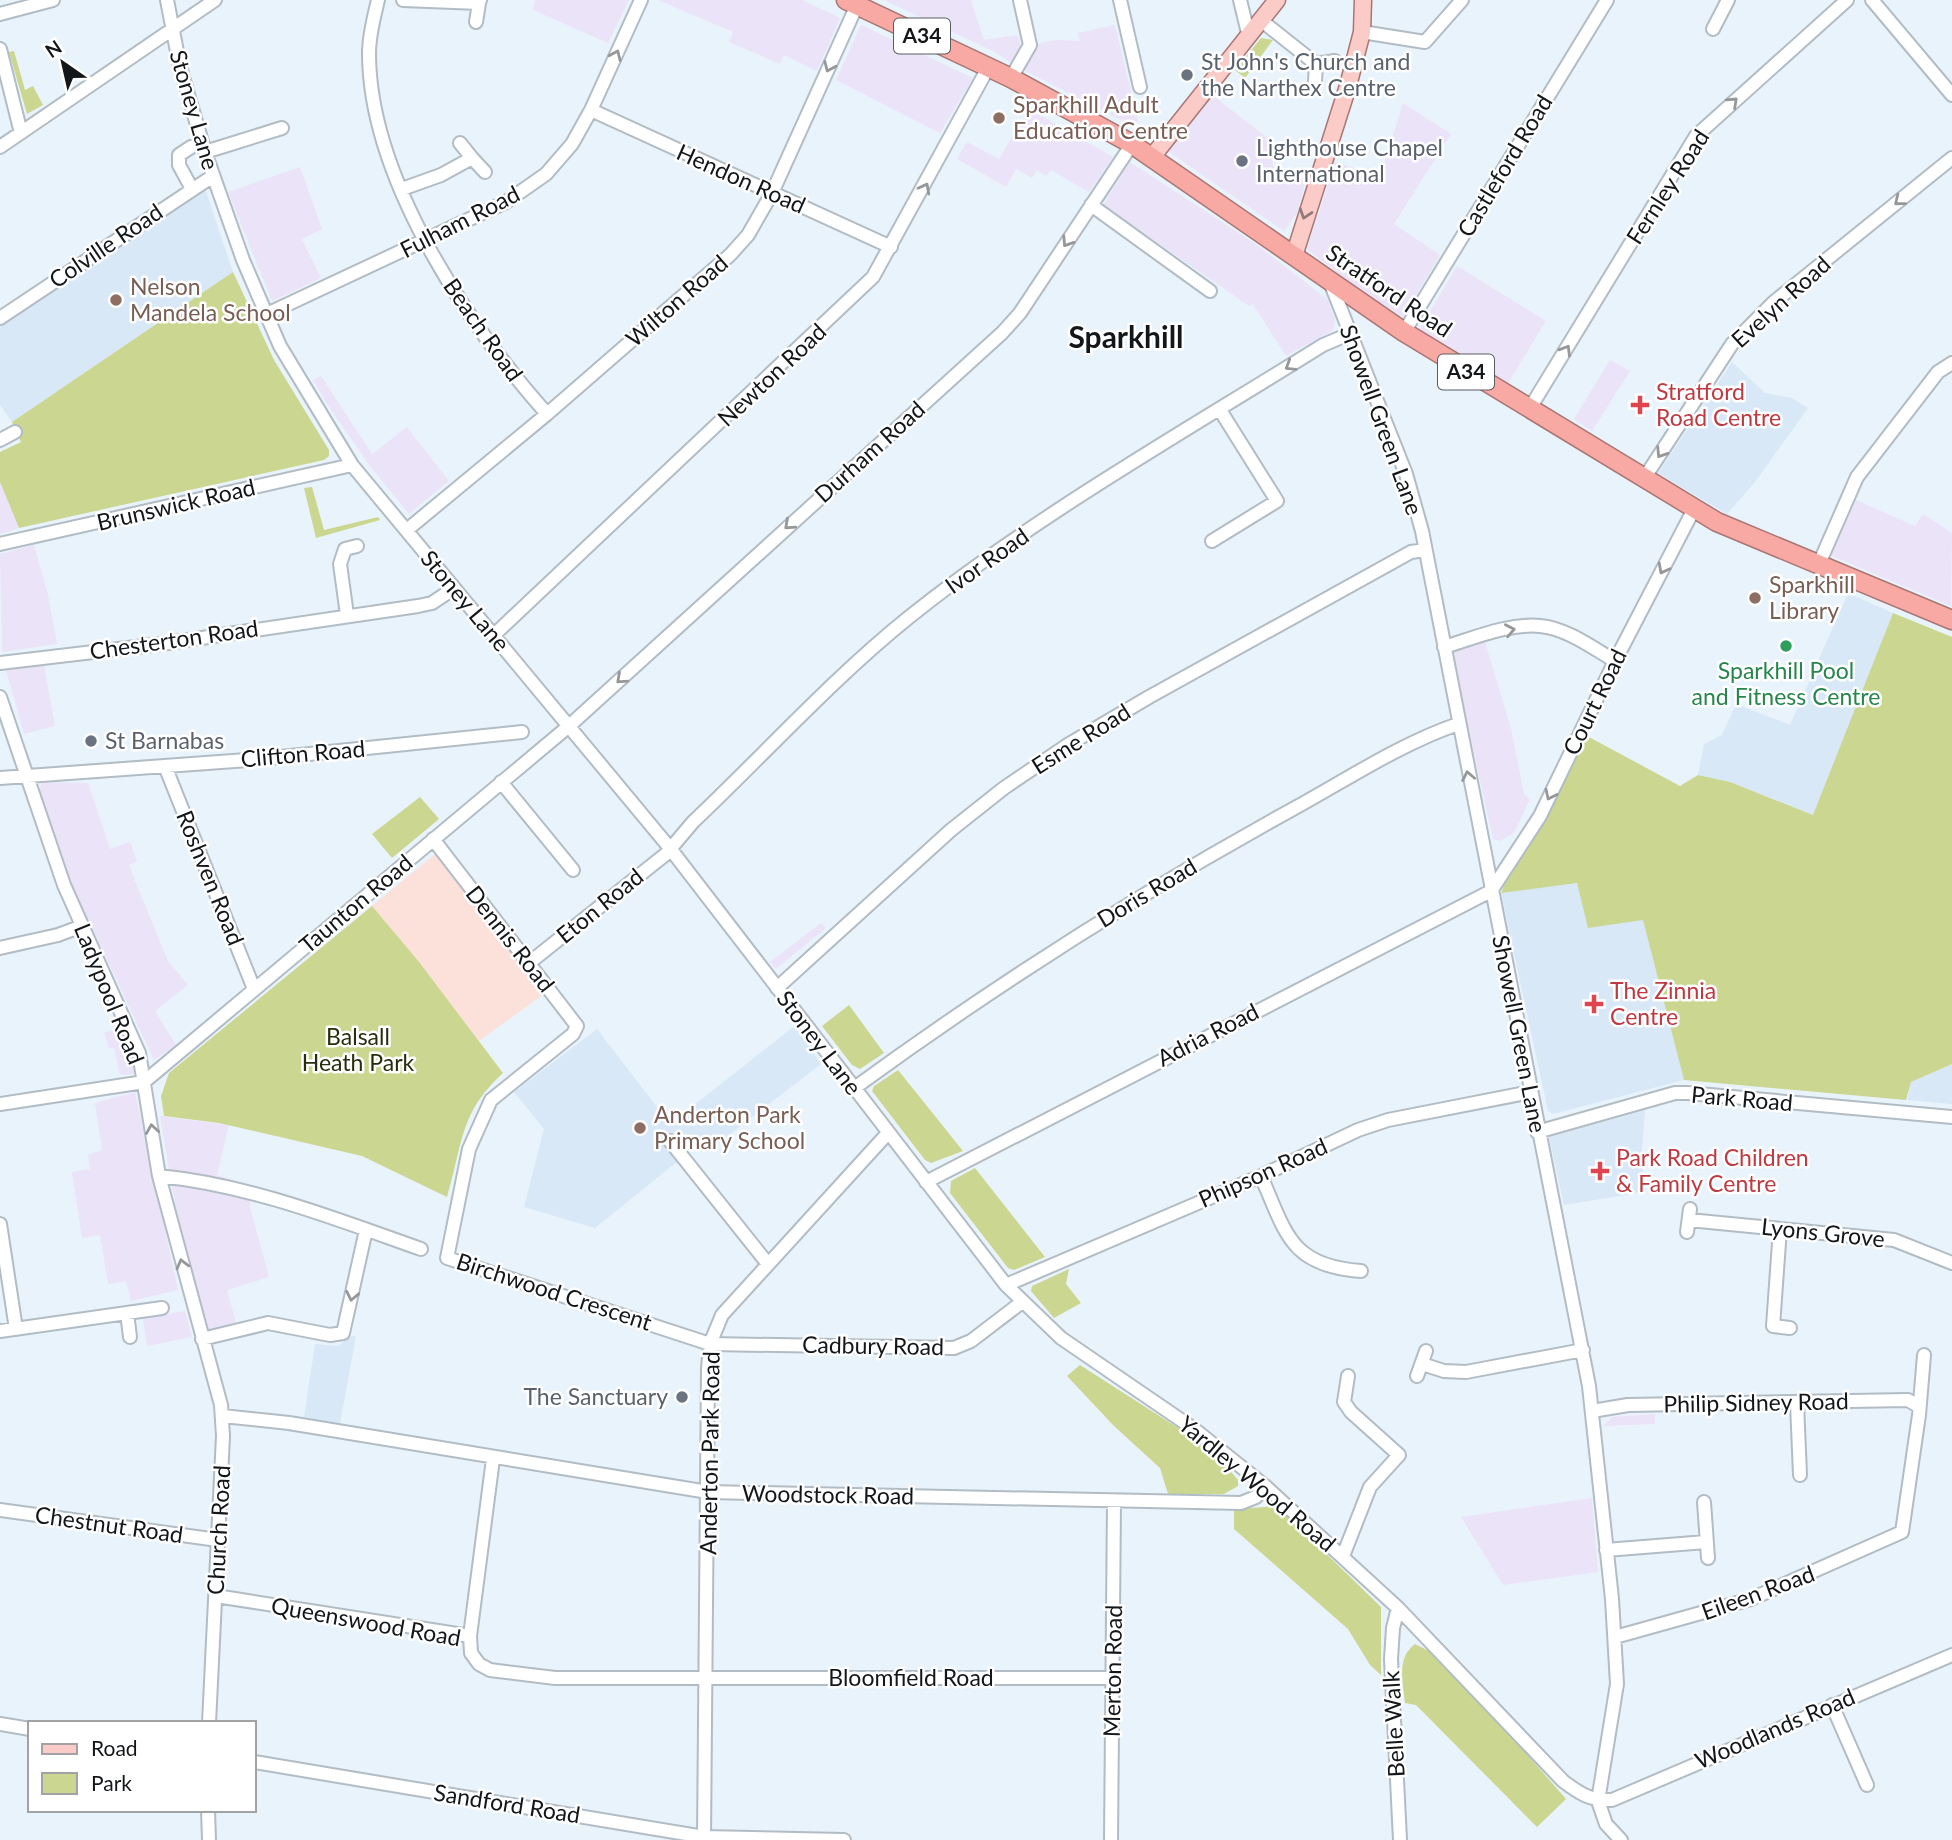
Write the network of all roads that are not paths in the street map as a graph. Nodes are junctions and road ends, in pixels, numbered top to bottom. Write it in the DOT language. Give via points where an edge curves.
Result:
graph roads {
  1 [pos="53,0"];
  2 [pos="166,0"];
  3 [pos="215,0"];
  4 [pos="378,0"];
  5 [pos="403,0"];
  6 [pos="641,0"];
  7 [pos="1020,0"];
  8 [pos="1120,0"];
  9 [pos="1240,0"];
  10 [pos="1277,0"];
  11 [pos="1363,0"];
  12 [pos="1462,0"];
  13 [pos="1607,0"];
  14 [pos="1728,0"];
  15 [pos="1847,0"];
  16 [pos="1872,0"];
  17 [pos="480,2"];
  18 [pos="861,4"];
  19 [pos="0,14"];
  20 [pos="1262,21"];
  21 [pos="476,22"];
  22 [pos="172,29"];
  23 [pos="1713,29"];
  24 [pos="1362,32"];
  25 [pos="1249,37"];
  26 [pos="0,49"];
  27 [pos="1335,61"];
  28 [pos="1317,64"];
  29 [pos="988,68"];
  30 [pos="1011,78"];
  31 [pos="1315,81"];
  32 [pos="1140,87"];
  33 [pos="1952,95"];
  34 [pos="591,110"];
  35 [pos="282,128"];
  36 [pos="21,133"];
  37 [pos="460,143"];
  38 [pos="1132,144"];
  39 [pos="0,147"];
  40 [pos="191,148"];
  41 [pos="205,152"];
  42 [pos="1152,157"];
  43 [pos="472,158"];
  44 [pos="1952,158"];
  45 [pos="485,173"];
  46 [pos="213,176"];
  47 [pos="192,189"];
  48 [pos="402,189"];
  49 [pos="772,193"];
  50 [pos="1091,205"];
  51 [pos="425,241"];
  52 [pos="891,247"];
  53 [pos="1294,256"];
  54 [pos="1330,282"];
  55 [pos="1210,291"];
  56 [pos="267,314"];
  57 [pos="0,318"];
  58 [pos="1404,332"];
  59 [pos="1349,334"];
  60 [pos="1952,363"];
  61 [pos="1530,408"];
  62 [pos="1220,410"];
  63 [pos="547,414"];
  64 [pos="15,432"];
  65 [pos="0,440"];
  66 [pos="352,465"];
  67 [pos="1645,477"];
  68 [pos="1694,509"];
  69 [pos="408,529"];
  70 [pos="1212,541"];
  71 [pos="0,544"];
  72 [pos="348,544"];
  73 [pos="1424,550"];
  74 [pos="1818,566"];
  75 [pos="453,589"];
  76 [pos="347,615"];
  77 [pos="1952,620"];
  78 [pos="495,634"];
  79 [pos="1444,647"];
  80 [pos="1615,661"];
  81 [pos="0,663"];
  82 [pos="0,697"];
  83 [pos="1458,723"];
  84 [pos="569,726"];
  85 [pos="522,733"];
  86 [pos="165,766"];
  87 [pos="28,775"];
  88 [pos="0,778"];
  89 [pos="501,782"];
  90 [pos="433,839"];
  91 [pos="669,847"];
  92 [pos="1484,856"];
  93 [pos="1511,860"];
  94 [pos="573,870"];
  95 [pos="1491,891"];
  96 [pos="82,926"];
  97 [pos="0,948"];
  98 [pos="529,963"];
  99 [pos="777,988"];
  100 [pos="254,989"];
  101 [pos="568,1038"];
  102 [pos="144,1082"];
  103 [pos="853,1089"];
  104 [pos="1531,1092"];
  105 [pos="0,1104"];
  106 [pos="1952,1117"];
  107 [pos="1537,1132"];
  108 [pos="888,1133"];
  109 [pos="670,1141"];
  110 [pos="159,1176"];
  111 [pos="1261,1176"];
  112 [pos="926,1182"];
  113 [pos="1689,1220"];
  114 [pos="0,1224"];
  115 [pos="1780,1229"];
  116 [pos="366,1230"];
  117 [pos="421,1249"];
  118 [pos="1952,1263"];
  119 [pos="768,1264"];
  120 [pos="1361,1271"];
  121 [pos="1006,1285"];
  122 [pos="1022,1302"];
  123 [pos="162,1308"];
  124 [pos="127,1313"];
  125 [pos="1790,1328"];
  126 [pos="16,1329"];
  127 [pos="0,1331"];
  128 [pos="130,1337"];
  129 [pos="202,1339"];
  130 [pos="710,1344"];
  131 [pos="1583,1350"];
  132 [pos="1924,1355"];
  133 [pos="1422,1364"];
  134 [pos="1348,1376"];
  135 [pos="1797,1403"];
  136 [pos="1919,1406"];
  137 [pos="1592,1411"];
  138 [pos="223,1416"];
  139 [pos="493,1459"];
  140 [pos="1800,1475"];
  141 [pos="1265,1486"];
  142 [pos="708,1492"];
  143 [pos="1114,1502"];
  144 [pos="1704,1502"];
  145 [pos="0,1510"];
  146 [pos="218,1540"];
  147 [pos="1706,1542"];
  148 [pos="1606,1550"];
  149 [pos="1343,1556"];
  150 [pos="1708,1558"];
  151 [pos="216,1596"];
  152 [pos="1398,1608"];
  153 [pos="470,1636"];
  154 [pos="1615,1637"];
  155 [pos="1952,1655"];
  156 [pos="708,1677"];
  157 [pos="1114,1678"];
  158 [pos="1832,1705"];
  159 [pos="209,1721"];
  160 [pos="0,1724"];
  161 [pos="28,1729"];
  162 [pos="256,1762"];
  163 [pos="1867,1785"];
  164 [pos="1598,1801"];
  165 [pos="208,1812"];
  166 [pos="704,1838"];
  167 [pos="209,1840"];
  168 [pos="844,1840"];
  169 [pos="1111,1840"];
  170 [pos="1400,1840"];
  171 [pos="1621,1840"];
  1 -- 19 [label="street"];
  2 -- 22 [label="street, Stoney Lane"];
  3 -- 22 [label="street"];
  4 -- 48 [label="street, Beach Road" via="369,50 373,94"];
  5 -- 17 [label="street"];
  34 -- 6 [label="street, Fulham Road, one-way"];
  7 -- 30 [label="street" via="1030,45"];
  8 -- 32 [label="street"];
  9 -- 25 [label="street"];
  10 -- 20 [label="main road"];
  11 -- 24 [label="main road"];
  12 -- 24 [label="street" via="1425,42"];
  13 -- 58 [label="street, Castleford Road"];
  14 -- 23 [label="street"];
  61 -- 15 [label="street, Fernley Road, one-way" via="1696,136"];
  16 -- 33 [label="street"];
  17 -- 21 [label="street"];
  18 -- 29 [label="highway, Stratford Road / A34"];
  18 -- 49 [label="street, Wilton Road, one-way"];
  20 -- 25 [label="main road"];
  20 -- 28 [label="street"];
  22 -- 36 [label="street"];
  22 -- 41 [label="street, Stoney Lane"];
  24 -- 53 [label="main road, one-way"];
  25 -- 42 [label="main road"];
  26 -- 36 [label="street"];
  27 -- 28 [label="street"];
  28 -- 31 [label="street"];
  29 -- 30 [label="highway, Stratford Road / A34"];
  52 -- 29 [label="street, Newton Road, one-way"];
  30 -- 38 [label="highway, Stratford Road / A34"];
  34 -- 49 [label="street, Hendon Road"];
  34 -- 51 [label="street, Fulham Road" via="561,158 529,188"];
  35 -- 41 [label="street"];
  36 -- 39 [label="street"];
  37 -- 43 [label="street"];
  38 -- 42 [label="highway, Stratford Road / A34"];
  38 -- 50 [label="street, Durham Road"];
  40 -- 47 [label="street" via="179,155 179,165"];
  41 -- 46 [label="street, Stoney Lane"];
  42 -- 53 [label="highway, Stratford Road / A34"];
  43 -- 45 [label="street"];
  43 -- 48 [label="street"];
  44 -- 67 [label="street, Evelyn Road, one-way" via="1774,302 1732,344"];
  46 -- 47 [label="street, Colville Road"];
  46 -- 56 [label="street, Stoney Lane"];
  47 -- 57 [label="street, Colville Road"];
  48 -- 51 [label="street, Beach Road"];
  49 -- 52 [label="street, Hendon Road"];
  49 -- 63 [label="street, Wilton Road" via="748,235 730,255"];
  50 -- 55 [label="street"];
  50 -- 84 [label="street, Durham Road, one-way" via="1002,333"];
  51 -- 56 [label="street, Fulham Road"];
  51 -- 63 [label="street, Beach Road" via="502,360"];
  52 -- 78 [label="street, Newton Road" via="873,277 842,309"];
  53 -- 54 [label="highway, Stratford Road / A34"];
  54 -- 58 [label="highway, Stratford Road / A34"];
  54 -- 59 [label="street, Showell Green Lane"];
  56 -- 66 [label="street, Stoney Lane" via="304,389"];
  58 -- 61 [label="highway, Stratford Road / A34"];
  59 -- 62 [label="street, Ivor Road, one-way" via="1323,345"];
  59 -- 73 [label="street, Showell Green Lane" via="1406,474"];
  60 -- 74 [label="street" via="1938,372 1857,477"];
  61 -- 67 [label="highway, Stratford Road / A34"];
  62 -- 70 [label="street" via="1277,501"];
  62 -- 91 [label="street, Ivor Road" via="988,559 907,619"];
  63 -- 69 [label="street, Wilton Road"];
  64 -- 65 [label="street"];
  66 -- 69 [label="street, Stoney Lane"];
  66 -- 71 [label="street, Brunswick Road"];
  67 -- 68 [label="highway, Stratford Road / A34"];
  68 -- 74 [label="highway, Stratford Road / A34"];
  68 -- 80 [label="street, Court Road, one-way"];
  69 -- 75 [label="street, Stoney Lane"];
  72 -- 76 [label="street" via="340,564"];
  73 -- 79 [label="street, Showell Green Lane"];
  73 -- 99 [label="street, Esme Road" via="1411,552 1276,626 1046,760 951,830"];
  74 -- 77 [label="highway, Stratford Road / A34"];
  75 -- 76 [label="street, Chesterton Road" via="432,603"];
  75 -- 78 [label="street, Stoney Lane"];
  76 -- 81 [label="street, Chesterton Road"];
  78 -- 84 [label="street, Stoney Lane"];
  79 -- 80 [label="street, one-way" via="1513,628 1541,626 1565,633"];
  79 -- 83 [label="street, Showell Green Lane"];
  80 -- 93 [label="street, Court Road, one-way" via="1540,816"];
  82 -- 87 [label="street, Ladypool Road"];
  92 -- 83 [label="street, Showell Green Lane, one-way"];
  83 -- 103 [label="street, Doris Road" via="1302,804 1125,905"];
  84 -- 89 [label="street, Taunton Road"];
  84 -- 91 [label="street, Stoney Lane"];
  85 -- 86 [label="street, Clifton Road"];
  86 -- 87 [label="street, Clifton Road"];
  86 -- 100 [label="street, Roshven Road"];
  87 -- 88 [label="street, Clifton Road"];
  87 -- 96 [label="street, Ladypool Road"];
  89 -- 90 [label="street, Taunton Road"];
  89 -- 94 [label="street"];
  90 -- 98 [label="street, Dennis Road"];
  90 -- 100 [label="street, Taunton Road"];
  91 -- 98 [label="street, Eton Road"];
  91 -- 99 [label="street, Stoney Lane"];
  92 -- 93 [label="street"];
  92 -- 95 [label="street, Showell Green Lane"];
  93 -- 95 [label="street, Court Road"];
  95 -- 104 [label="street, Showell Green Lane"];
  95 -- 112 [label="street, Adria Road"];
  96 -- 97 [label="street"];
  96 -- 102 [label="street, Ladypool Road" via="139,1053"];
  98 -- 101 [label="street, Dennis Road" via="575,1020 576,1031"];
  99 -- 103 [label="street, Stoney Lane"];
  100 -- 102 [label="street, Taunton Road"];
  101 -- 130 [label="street, Birchwood Crescent" via="491,1100 469,1149 447,1258"];
  102 -- 105 [label="street"];
  110 -- 102 [label="street, Ladypool Road, one-way"];
  103 -- 108 [label="street, Stoney Lane"];
  104 -- 107 [label="street, Showell Green Lane"];
  104 -- 111 [label="street, Phipson Road" via="1388,1120"];
  106 -- 107 [label="street, Park Road" via="1675,1093"];
  107 -- 131 [label="street, Showell Green Lane"];
  108 -- 112 [label="street, Yardley Wood Road"];
  108 -- 119 [label="street, Anderton Park Road"];
  109 -- 119 [label="street"];
  110 -- 116 [label="street" via="252,1192"];
  129 -- 110 [label="street, Ladypool Road, one-way"];
  111 -- 120 [label="street" via="1296,1248 1323,1266"];
  111 -- 121 [label="street, Phipson Road"];
  112 -- 121 [label="street, Yardley Wood Road"];
  113 -- 115 [label="street, Lyons Grove"];
  114 -- 126 [label="street"];
  115 -- 118 [label="street, Lyons Grove" via="1894,1240"];
  115 -- 125 [label="street" via="1773,1326"];
  116 -- 117 [label="street"];
  116 -- 129 [label="street, one-way" via="343,1333 330,1335 268,1323"];
  119 -- 130 [label="street, Anderton Park Road" via="722,1315"];
  121 -- 122 [label="street, Yardley Wood Road"];
  122 -- 130 [label="street, Cadbury Road" via="971,1341 954,1348"];
  122 -- 141 [label="street, Yardley Wood Road" via="1061,1338 1194,1429"];
  123 -- 124 [label="street"];
  124 -- 126 [label="street"];
  124 -- 128 [label="street"];
  126 -- 127 [label="street"];
  129 -- 138 [label="street, Church Road"];
  130 -- 142 [label="street, Anderton Park Road"];
  131 -- 133 [label="street" via="1466,1372"];
  131 -- 137 [label="street, Showell Green Lane"];
  132 -- 136 [label="street"];
  134 -- 149 [label="street" via="1344,1402 1399,1455 1370,1487"];
  135 -- 136 [label="street, Philip Sidney Road" via="1908,1400"];
  135 -- 137 [label="street, Philip Sidney Road" via="1628,1405"];
  135 -- 140 [label="street"];
  136 -- 154 [label="street, Eileen Road" via="1905,1525 1895,1536 1751,1600"];
  137 -- 148 [label="street, Showell Green Lane"];
  138 -- 139 [label="street, Woodstock Road"];
  138 -- 146 [label="street, Church Road"];
  139 -- 142 [label="street, Woodstock Road"];
  139 -- 153 [label="street"];
  141 -- 143 [label="street, Woodstock Road" via="1256,1497 1241,1503"];
  141 -- 149 [label="street, Yardley Wood Road"];
  142 -- 143 [label="street, Woodstock Road"];
  142 -- 156 [label="street, Anderton Park Road"];
  143 -- 157 [label="street, Merton Road"];
  144 -- 147 [label="street"];
  145 -- 146 [label="street, Chestnut Road"];
  146 -- 151 [label="street, Church Road"];
  147 -- 148 [label="street"];
  147 -- 150 [label="street"];
  148 -- 154 [label="street, Showell Green Lane"];
  149 -- 152 [label="street, Yardley Wood Road"];
  151 -- 153 [label="street, Queenswood Road"];
  151 -- 159 [label="street, Church Road"];
  152 -- 164 [label="street, Yardley Wood Road" via="1563,1781"];
  152 -- 170 [label="street, Belle Walk" via="1391,1659"];
  153 -- 156 [label="street, Queenswood Road" via="474,1659 499,1672 555,1678"];
  154 -- 164 [label="street, Showell Green Lane" via="1614,1712"];
  155 -- 158 [label="street, Woodlands Road"];
  156 -- 157 [label="street, Bloomfield Road"];
  156 -- 166 [label="street, Anderton Park Road"];
  157 -- 169 [label="street, Merton Road"];
  158 -- 163 [label="street"];
  158 -- 164 [label="street, Woodlands Road" via="1612,1800"];
  160 -- 161 [label="street"];
  162 -- 166 [label="street, Sandford Road"];
  164 -- 171 [label="street" via="1606,1824"];
  165 -- 167 [label="street"];
  166 -- 168 [label="street, Sandford Road"];
}
